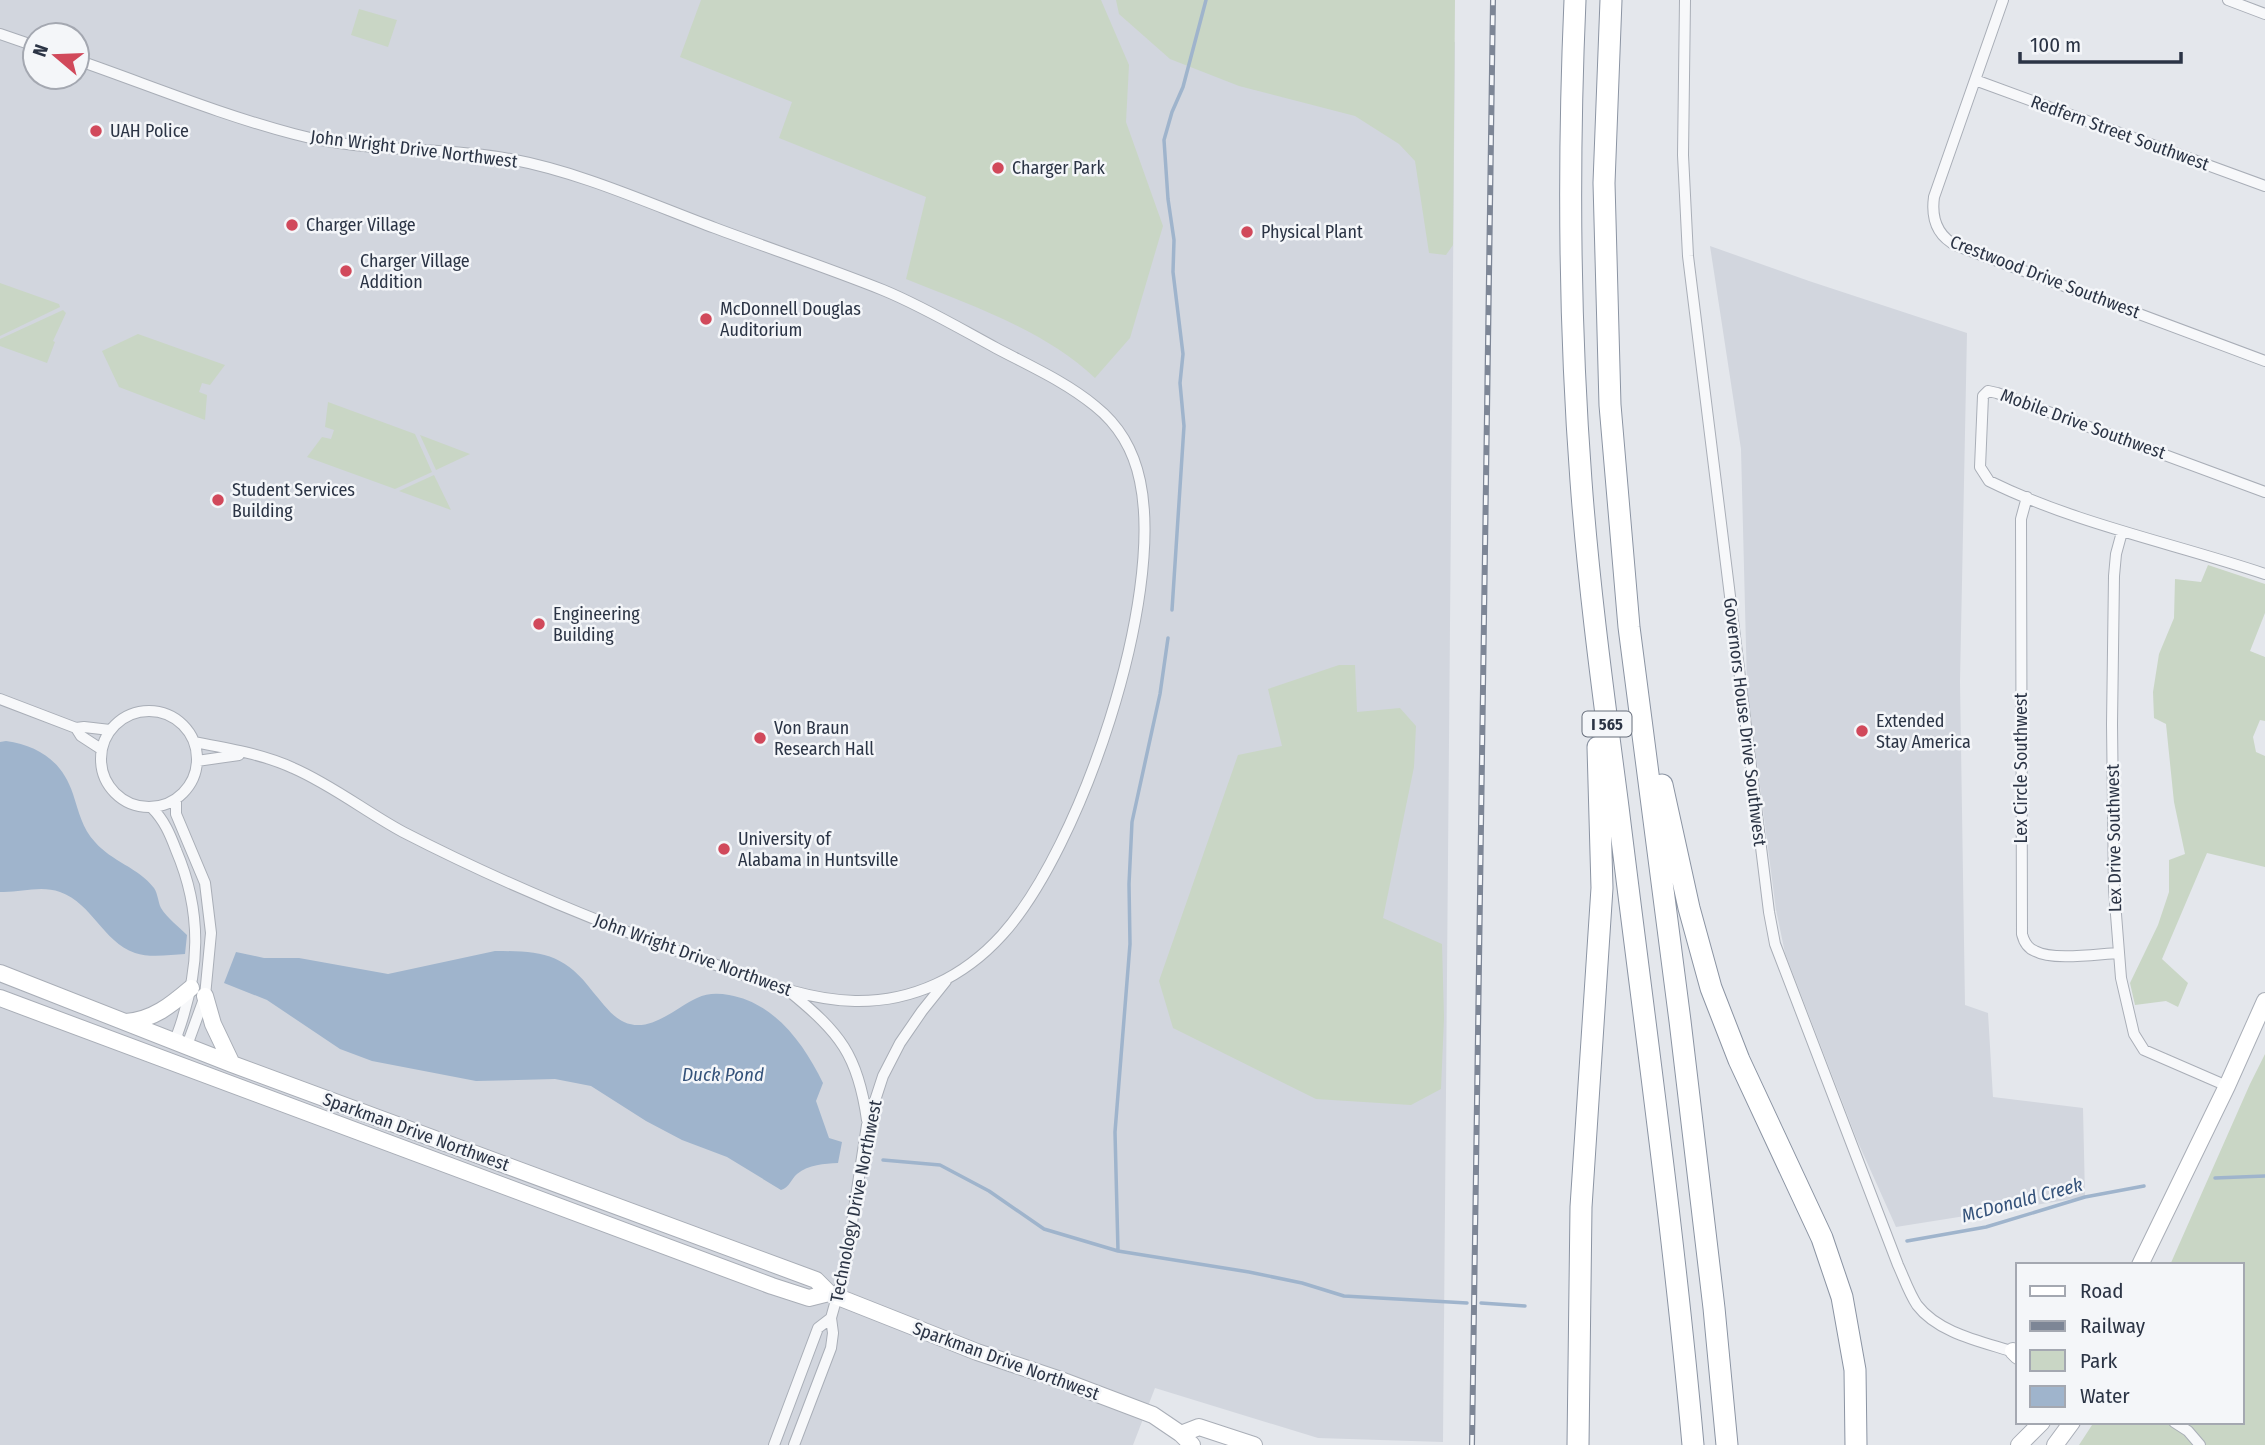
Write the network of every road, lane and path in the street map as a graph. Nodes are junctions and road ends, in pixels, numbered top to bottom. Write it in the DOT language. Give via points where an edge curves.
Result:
graph roads {
  1 [pos="1575,0"];
  2 [pos="1611,0"];
  3 [pos="1685,0"];
  4 [pos="2002,0"];
  5 [pos="2228,0"];
  6 [pos="2265,14"];
  7 [pos="0,34"];
  8 [pos="21,41"];
  9 [pos="91,65"];
  10 [pos="1975,80"];
  11 [pos="2265,186"];
  12 [pos="2265,360"];
  13 [pos="2265,492"];
  14 [pos="2027,497"];
  15 [pos="2122,532"];
  16 [pos="2265,574"];
  17 [pos="1598,650"];
  18 [pos="0,699"];
  19 [pos="1640,704"];
  20 [pos="76,728"];
  21 [pos="110,730"];
  22 [pos="194,742"];
  23 [pos="101,749"];
  24 [pos="247,754"];
  25 [pos="197,761"];
  26 [pos="176,799"];
  27 [pos="152,808"];
  28 [pos="2118,954"];
  29 [pos="0,973"];
  30 [pos="948,979"];
  31 [pos="788,991"];
  32 [pos="198,992"];
  33 [pos="0,998"];
  34 [pos="2265,1001"];
  35 [pos="126,1022"];
  36 [pos="181,1044"];
  37 [pos="173,1062"];
  38 [pos="232,1064"];
  39 [pos="2227,1086"];
  40 [pos="867,1125"];
  41 [pos="2141,1263"];
  42 [pos="833,1295"];
  43 [pos="831,1318"];
  44 [pos="2016,1354"];
  45 [pos="1578,1385"];
  46 [pos="2040,1424"];
  47 [pos="2071,1424"];
  48 [pos="2177,1424"];
  49 [pos="1187,1439"];
  50 [pos="1857,1443"];
  51 [pos="774,1445"];
  52 [pos="794,1445"];
  53 [pos="1254,1445"];
  54 [pos="1561,1445"];
  55 [pos="1578,1445"];
  56 [pos="1693,1445"];
  57 [pos="1727,1445"];
  58 [pos="2019,1445"];
  59 [pos="2055,1445"];
  60 [pos="2200,1445"];
  1 -- 17 [label="highway, I 565" via="1571,304 1581,485"];
  2 -- 19 [label="highway, I 565" via="1604,183 1610,405"];
  3 -- 44 [label="street, Governors House Drive Southwest" via="1683,155 1690,287 1775,944 1914,1299 1941,1325"];
  4 -- 10 [label="street, Crestwood Drive Southwest"];
  5 -- 6 [label="street"];
  7 -- 8 [label="street"];
  9 -- 30 [label="street, John Wright Drive Northwest" via="295,135 503,158 567,173 884,290 1060,382 1109,418 1127,443 1139,477 1144,513 1136,615 1105,734 1082,797 1027,903 1004,933"];
  10 -- 11 [label="street, Redfern Street Southwest"];
  10 -- 12 [label="street, Crestwood Drive Southwest" via="1934,197 1934,220 1945,239"];
  13 -- 14 [label="street, Mobile Drive Southwest" via="1987,391 1981,403 1982,472 1989,481"];
  14 -- 15 [label="street, Mobile Drive Southwest"];
  14 -- 28 [label="street, Lex Circle Southwest" via="2021,519 2022,934 2028,947 2039,953"];
  15 -- 16 [label="street, Mobile Drive Southwest"];
  15 -- 28 [label="street, Lex Drive Southwest" via="2114,576 2112,724"];
  17 -- 45 [label="highway" via="1602,888 1583,1149"];
  17 -- 56 [label="highway, I 565"];
  18 -- 20 [label="street"];
  19 -- 50 [label="highway" via="1712,988 1739,1060 1822,1238 1842,1297 1855,1370"];
  19 -- 57 [label="highway, I 565"];
  20 -- 21 [label="street"];
  20 -- 23 [label="street"];
  21 -- 22 [label="street" via="130,714 147,709 168,714"];
  21 -- 23 [label="street"];
  22 -- 24 [label="street, John Wright Drive Northwest"];
  22 -- 25 [label="street"];
  23 -- 27 [label="street" via="102,771 109,786 135,805"];
  24 -- 25 [label="street, John Wright Drive Northwest"];
  24 -- 31 [label="street, John Wright Drive Northwest" via="295,769 402,831 584,916"];
  25 -- 26 [label="street" via="190,783"];
  26 -- 27 [label="street"];
  26 -- 32 [label="street" via="176,814 205,883 211,933"];
  27 -- 32 [label="street" via="163,818 189,882 196,924"];
  28 -- 39 [label="street, Lex Drive Southwest" via="2140,1046"];
  29 -- 35 [label="main road, Sparkman Drive Northwest"];
  30 -- 31 [label="street, John Wright Drive Northwest" via="915,994 881,1000 845,1001"];
  30 -- 40 [label="street, Technology Drive Northwest" via="900,1043"];
  31 -- 40 [label="street" via="823,1019 842,1042 863,1089"];
  32 -- 35 [label="main road" via="159,1013"];
  32 -- 36 [label="street" via="177,1035"];
  32 -- 36 [label="street" via="189,1040"];
  32 -- 38 [label="main road"];
  33 -- 37 [label="main road, Sparkman Drive Northwest"];
  34 -- 39 [label="main road"];
  35 -- 36 [label="main road, Sparkman Drive Northwest"];
  36 -- 37 [label="street"];
  36 -- 38 [label="main road, Sparkman Drive Northwest"];
  37 -- 42 [label="main road, Sparkman Drive Northwest" via="772,1286 809,1298"];
  38 -- 42 [label="main road, Sparkman Drive Northwest" via="816,1280"];
  39 -- 41 [label="main road"];
  40 -- 42 [label="street, Technology Drive Northwest" via="845,1268"];
  42 -- 43 [label="street, Technology Drive Northwest"];
  42 -- 49 [label="main road, Sparkman Drive Northwest" via="1153,1415"];
  43 -- 51 [label="street, Technology Drive Northwest" via="818,1328"];
  43 -- 52 [label="street, Technology Drive Northwest" via="831,1349"];
  45 -- 54 [label="highway" via="1572,1422"];
  45 -- 55 [label="highway"];
  46 -- 58 [label="main road"];
  47 -- 59 [label="main road"];
  48 -- 60 [label="street"];
  49 -- 53 [label="main road, Sparkman Drive Northwest" via="1199,1427"];
}
